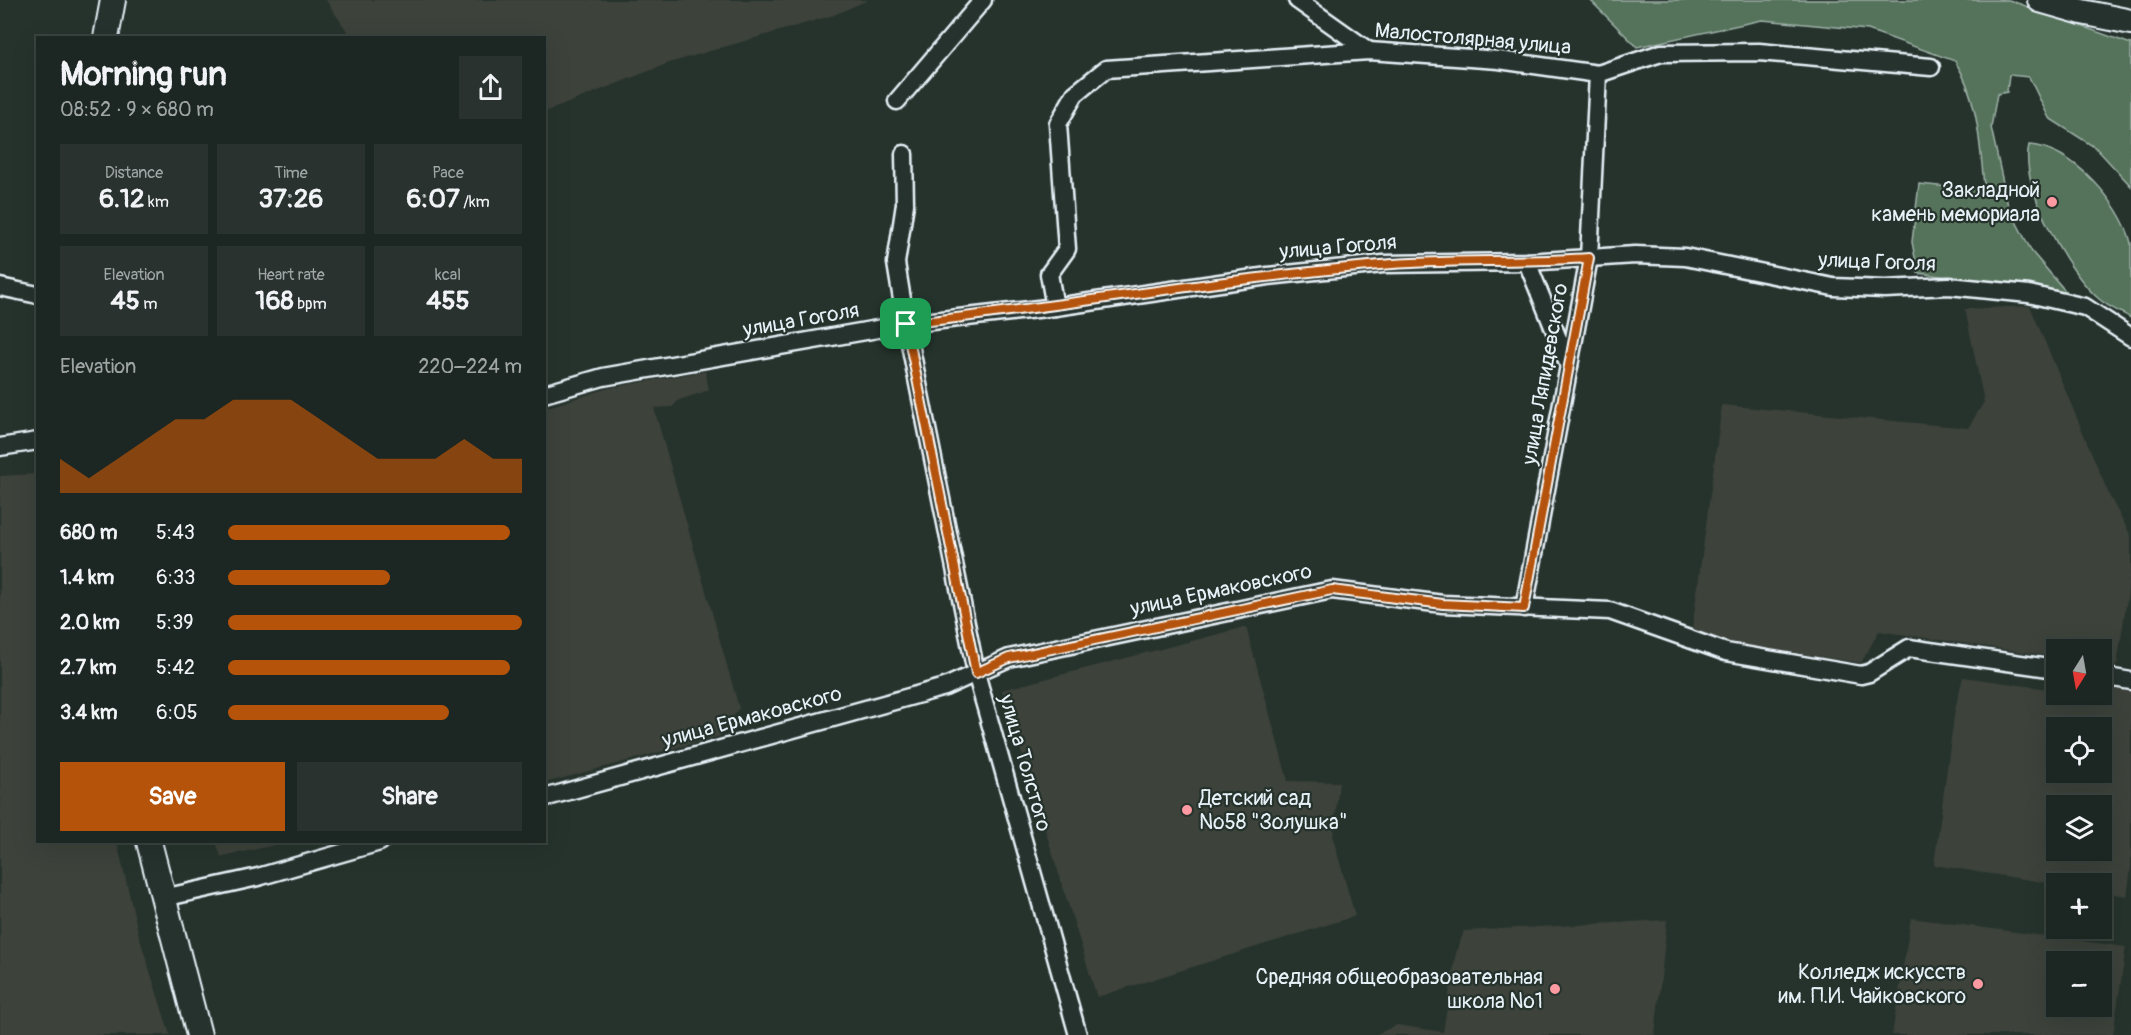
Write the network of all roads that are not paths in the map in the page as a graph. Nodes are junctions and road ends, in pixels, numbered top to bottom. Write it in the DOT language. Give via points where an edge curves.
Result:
graph roads {
  1 [pos="113,0"];
  2 [pos="983,0"];
  3 [pos="1298,0"];
  4 [pos="2040,0"];
  5 [pos="2131,22"];
  6 [pos="106,36"];
  7 [pos="1369,51"];
  8 [pos="1931,67"];
  9 [pos="1598,74"];
  10 [pos="897,101"];
  11 [pos="904,154"];
  12 [pos="1589,258"];
  13 [pos="1527,262"];
  14 [pos="0,287"];
  15 [pos="36,295"];
  16 [pos="1054,307"];
  17 [pos="906,324"];
  18 [pos="2131,337"];
  19 [pos="1569,366"];
  20 [pos="546,393"];
  21 [pos="36,441"];
  22 [pos="0,447"];
  23 [pos="1524,608"];
  24 [pos="2046,668"];
  25 [pos="976,673"];
  26 [pos="2112,678"];
  27 [pos="2131,681"];
  28 [pos="546,797"];
  29 [pos="150,843"];
  30 [pos="377,843"];
  31 [pos="163,898"];
  32 [pos="199,1035"];
  33 [pos="1078,1035"];
  1 -- 6 [label="street"];
  2 -- 10 [label="street"];
  3 -- 7 [label="street"];
  4 -- 5 [label="street"];
  7 -- 9 [label="street, Малостолярная улица" via="1499,60"];
  7 -- 16 [label="street, Малостолярная улица" via="1106,69 1075,94 1058,124 1067,249 1049,274"];
  8 -- 9 [label="street, Малостолярная улица" via="1759,52 1661,53"];
  9 -- 12 [label="street, улица Ляпидевского"];
  11 -- 17 [label="street, улица Толстого" via="906,204 896,263"];
  12 -- 13 [label="street, улица Гоголя"];
  12 -- 18 [label="street, улица Гоголя" via="1685,257 1833,287 1949,286 2029,294 2085,307"];
  12 -- 19 [label="street, улица Ляпидевского"];
  13 -- 16 [label="street, улица Гоголя" via="1383,264 1268,276"];
  13 -- 19 [label="street"];
  14 -- 15 [label="street"];
  16 -- 17 [label="street, улица Гоголя"];
  17 -- 20 [label="street, улица Гоголя" via="603,377"];
  17 -- 25 [label="street, улица Толстого"];
  19 -- 23 [label="street, улица Ляпидевского"];
  21 -- 22 [label="street"];
  23 -- 24 [label="street, улица Ермаковского" via="1610,611 1726,652 1861,675 1909,648"];
  23 -- 25 [label="street, улица Ермаковского" via="1443,604 1332,590 1009,658"];
  25 -- 28 [label="street, улица Ермаковского" via="945,687"];
  25 -- 33 [label="street, улица Толстого"];
  26 -- 27 [label="street"];
  29 -- 31 [label="street"];
  30 -- 31 [label="street" via="258,877"];
  31 -- 32 [label="street"];
}
